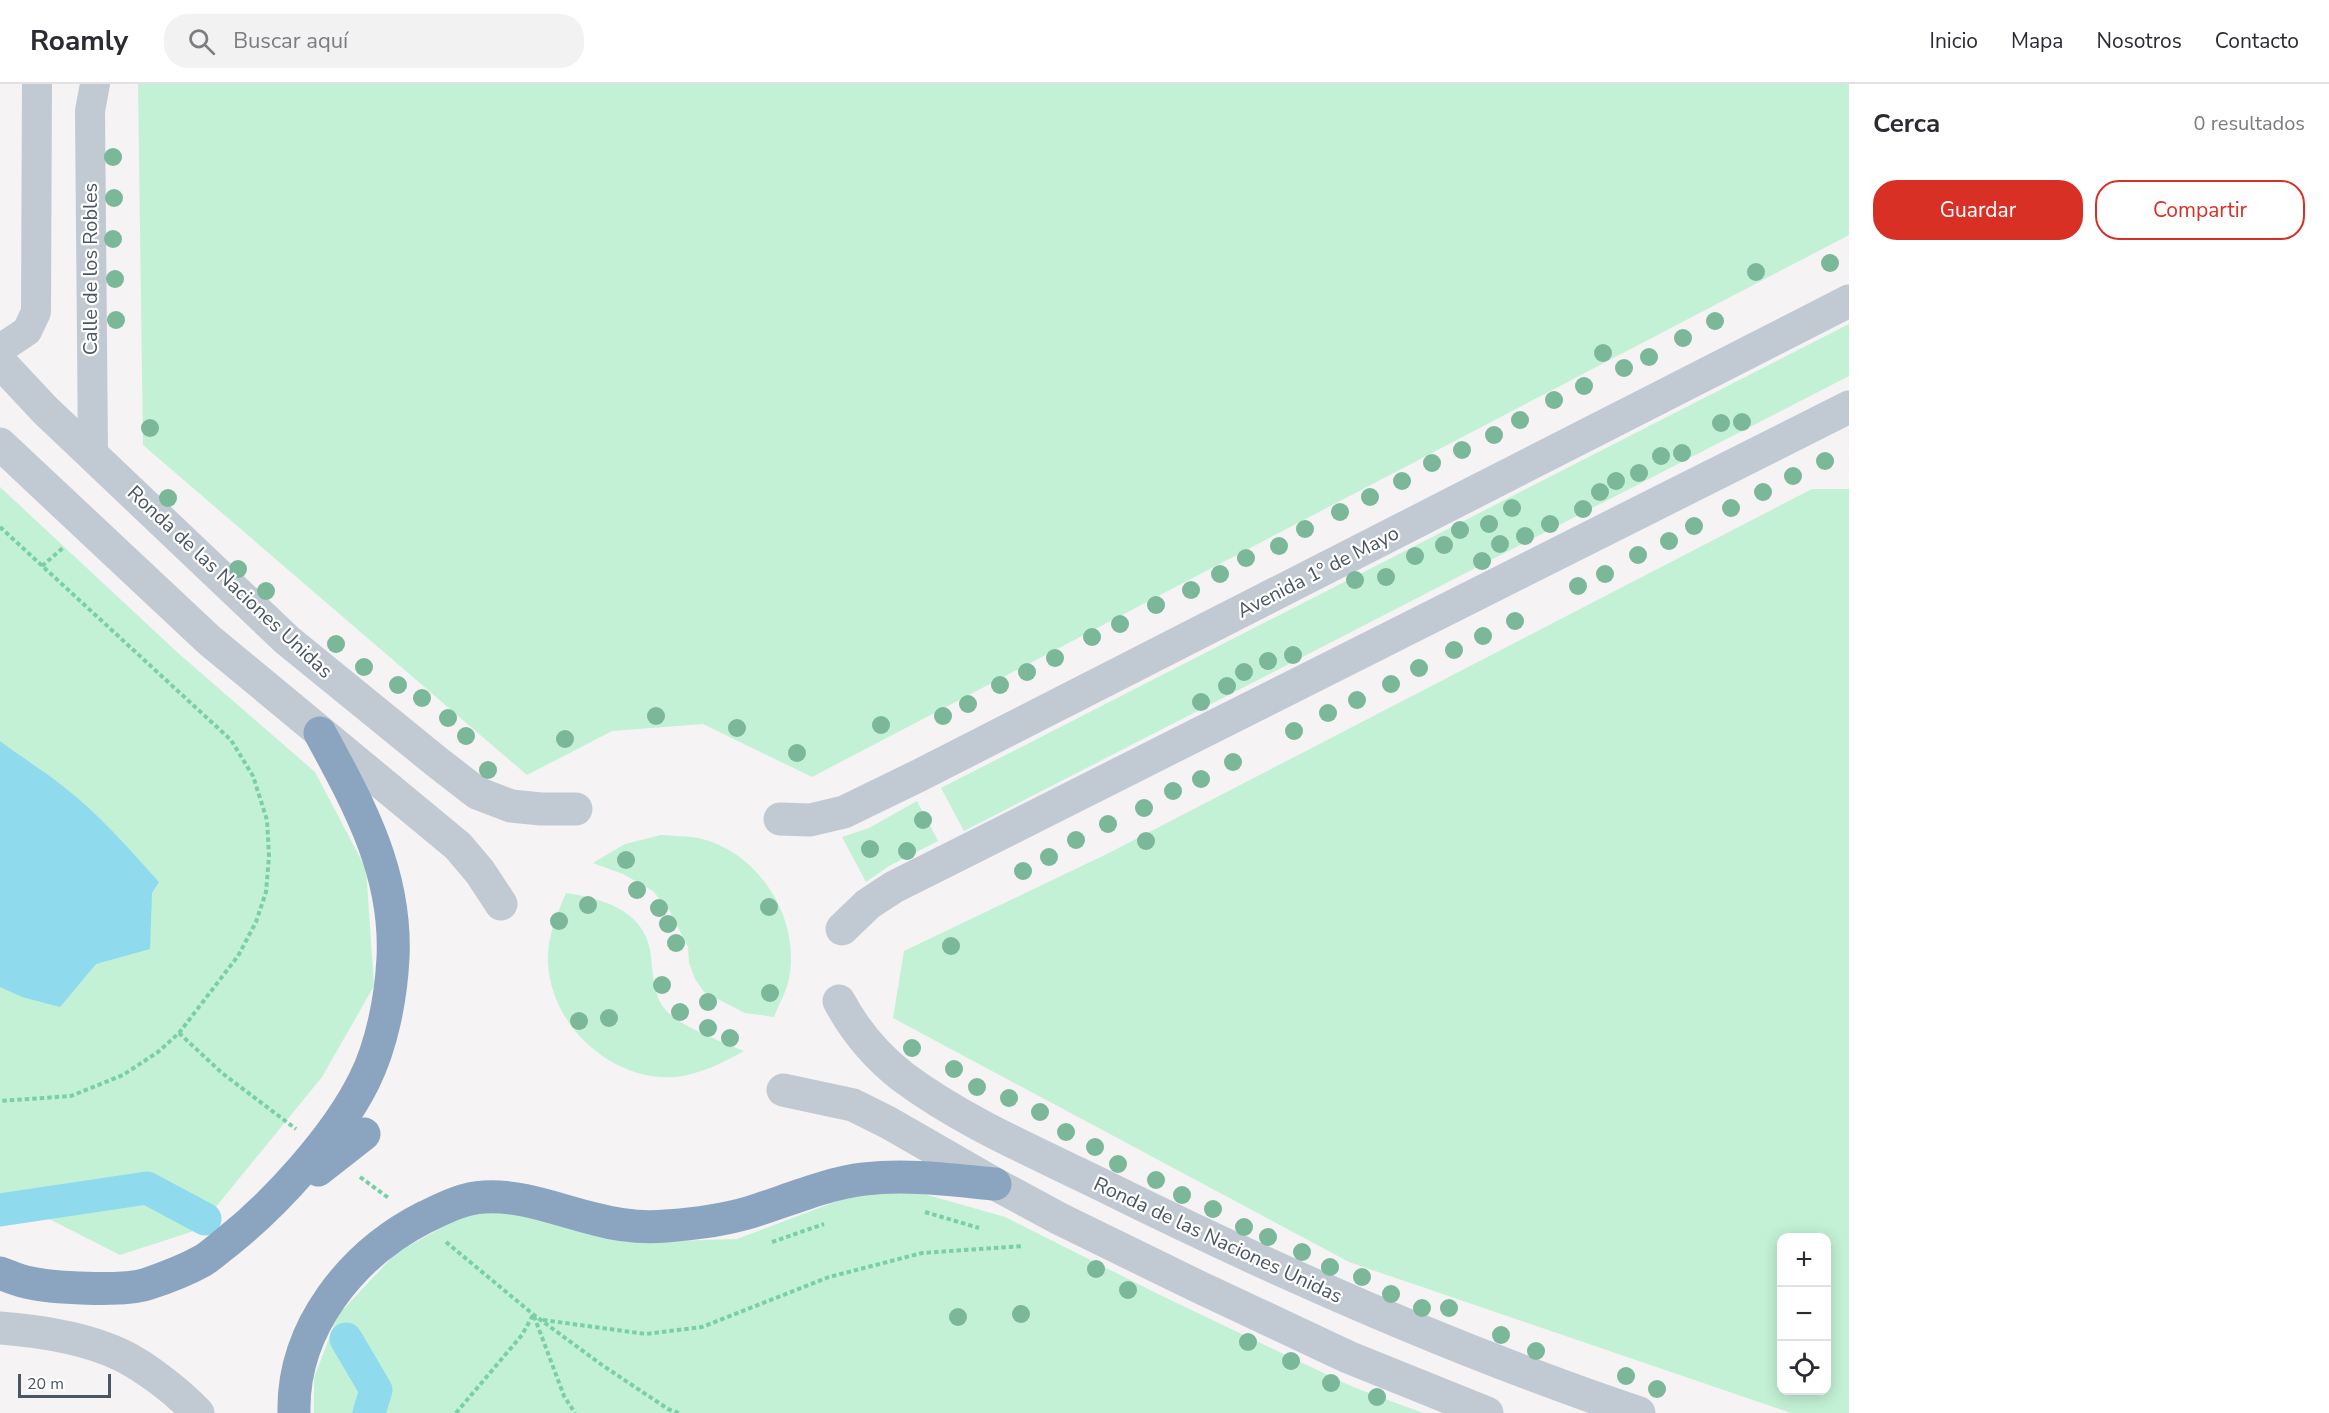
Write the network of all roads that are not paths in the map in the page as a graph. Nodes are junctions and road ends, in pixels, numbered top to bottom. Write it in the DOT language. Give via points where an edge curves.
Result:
graph roads {
  1 [pos="37,84"];
  2 [pos="95,84"];
  3 [pos="1849,301"];
  4 [pos="0,349"];
  5 [pos="0,362"];
  6 [pos="1849,407"];
  7 [pos="0,444"];
  8 [pos="93,455"];
  9 [pos="320,733"];
  10 [pos="576,809"];
  11 [pos="780,819"];
  12 [pos="501,904"];
  13 [pos="842,929"];
  14 [pos="839,1001"];
  15 [pos="783,1090"];
  16 [pos="364,1134"];
  17 [pos="995,1184"];
  18 [pos="252,1222"];
  19 [pos="0,1273"];
  20 [pos="0,1328"];
  21 [pos="198,1413"];
  22 [pos="294,1413"];
  23 [pos="1487,1413"];
  24 [pos="1639,1413"];
  1 -- 4 [label="street" via="36,312 27,331"];
  2 -- 8 [label="street, Calle de los Robles" via="90,111"];
  3 -- 11 [label="street, Avenida 1º de Mayo" via="844,812 810,820"];
  5 -- 8 [label="street, Ronda de las Naciones Unidas"];
  6 -- 13 [label="street" via="894,887 868,904"];
  7 -- 9 [label="street" via="209,640"];
  8 -- 10 [label="street, Ronda de las Naciones Unidas" via="287,640 477,793 511,806"];
  9 -- 12 [label="street" via="458,846"];
  9 -- 18 [label="highway" via="361,812 383,866 393,946 388,1004 365,1080 342,1119"];
  14 -- 24 [label="street, Ronda de las Naciones Unidas" via="851,1024 903,1077 969,1119 1229,1248 1398,1324"];
  15 -- 17 [label="street" via="853,1105"];
  16 -- 18 [label="highway"];
  17 -- 22 [label="highway" via="917,1177 862,1179 749,1213 665,1227 596,1220 539,1202 507,1198 483,1197 454,1203 407,1227 365,1257 330,1298 306,1340 293,1399"];
  17 -- 23 [label="street" via="1262,1317 1348,1357"];
  18 -- 19 [label="highway" via="202,1261 145,1285 95,1288 26,1282"];
  20 -- 21 [label="street" via="32,1330 121,1355 180,1394"];
}
